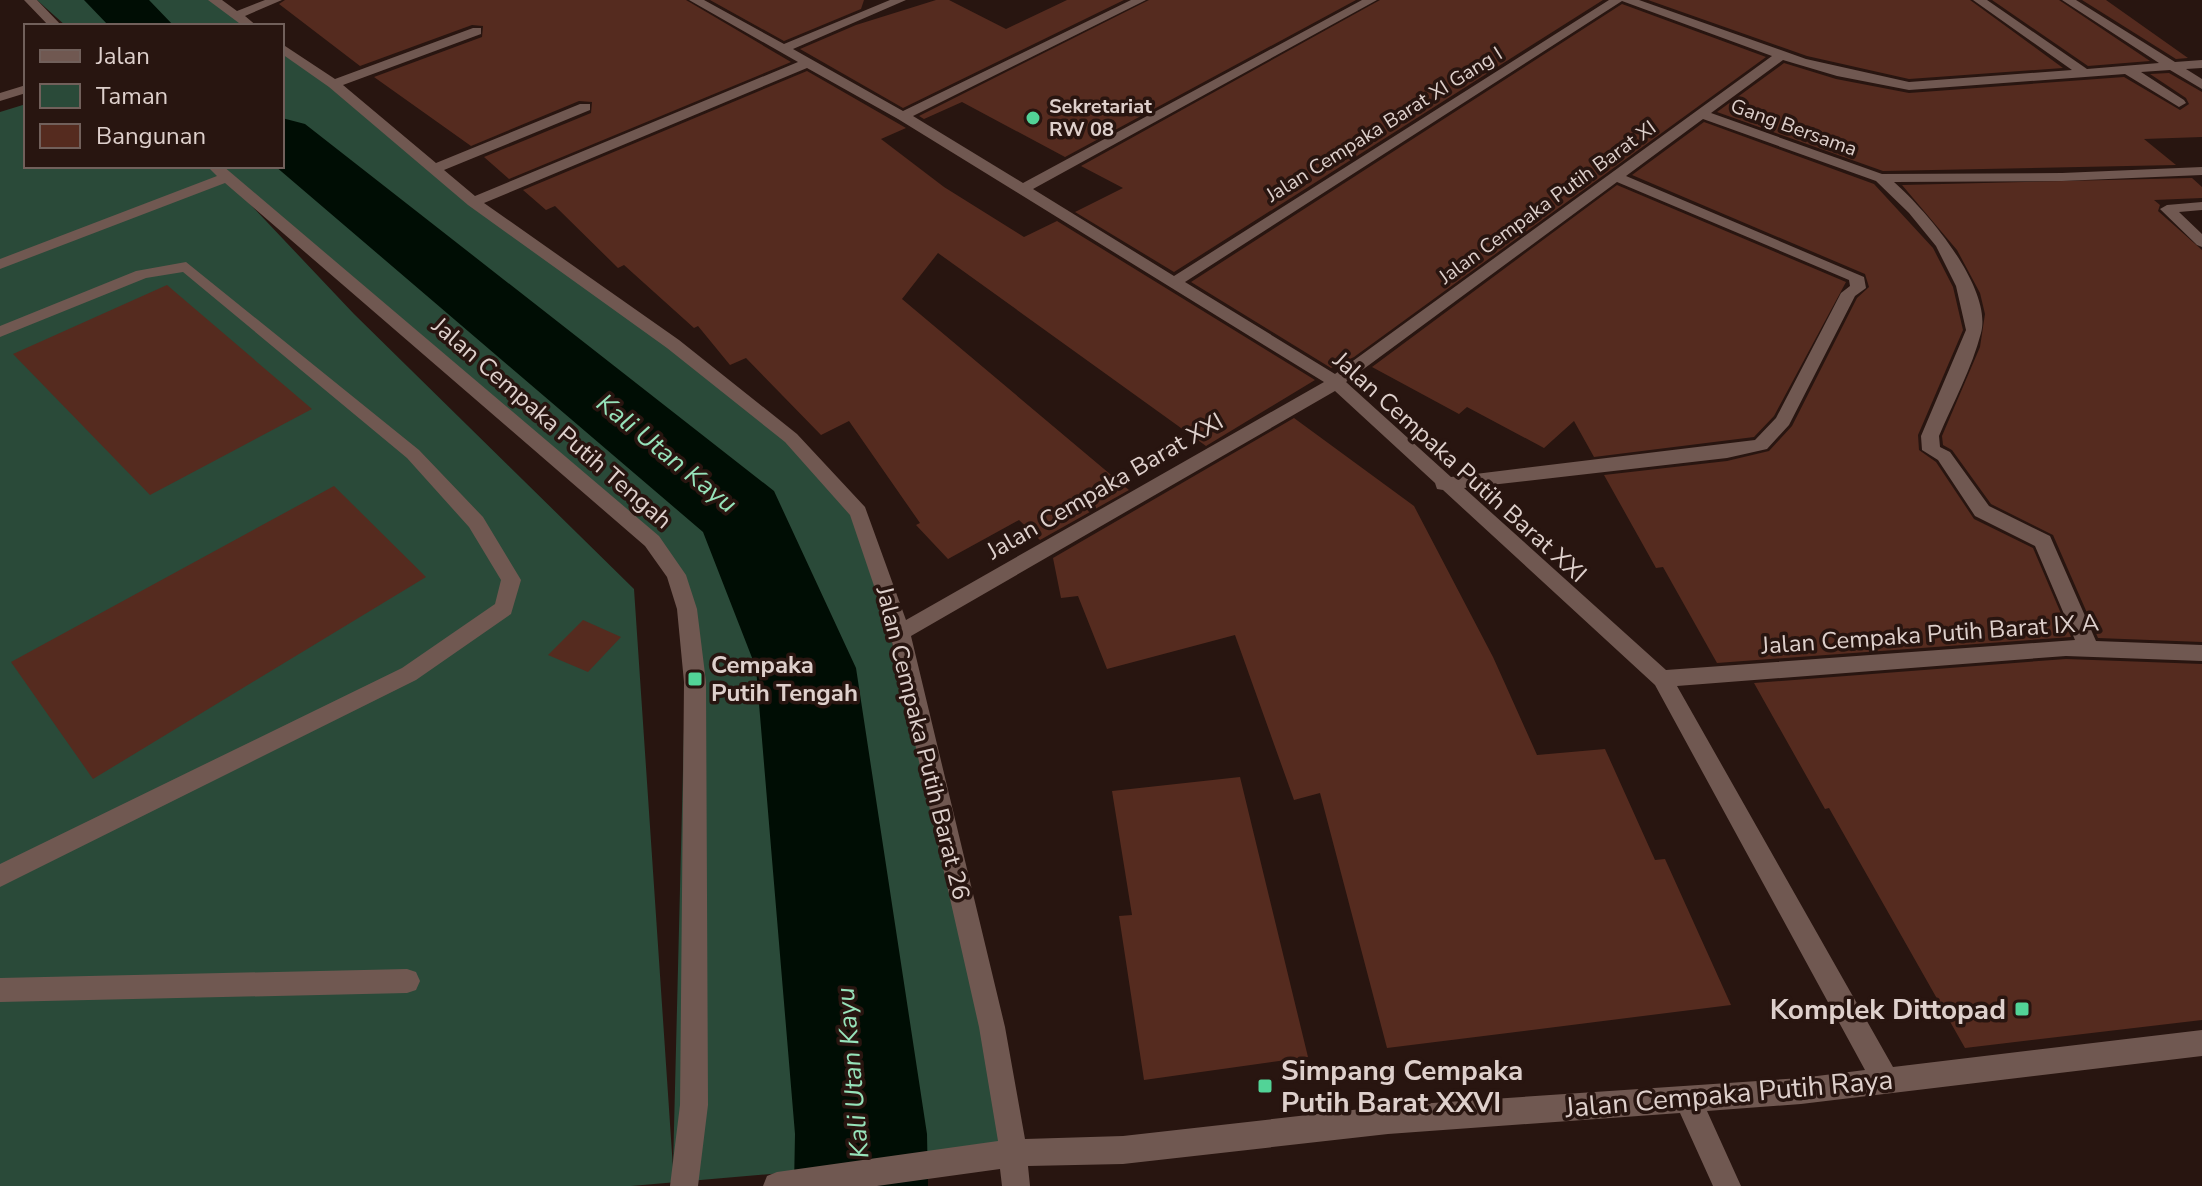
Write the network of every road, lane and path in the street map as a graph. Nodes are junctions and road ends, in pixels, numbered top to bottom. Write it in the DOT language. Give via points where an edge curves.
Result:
graph roads {
  1 [pos="30,0"];
  2 [pos="214,0"];
  3 [pos="276,0"];
  4 [pos="695,0"];
  5 [pos="900,0"];
  6 [pos="1140,0"];
  7 [pos="1371,0"];
  8 [pos="1617,0"];
  9 [pos="1628,0"];
  10 [pos="1979,0"];
  11 [pos="2068,0"];
  12 [pos="236,15"];
  13 [pos="54,24"];
  14 [pos="248,24"];
  15 [pos="477,31"];
  16 [pos="284,49"];
  17 [pos="783,49"];
  18 [pos="1783,54"];
  19 [pos="807,63"];
  20 [pos="2202,64"];
  21 [pos="2171,67"];
  22 [pos="2128,70"];
  23 [pos="2085,73"];
  24 [pos="334,84"];
  25 [pos="2202,85"];
  26 [pos="24,90"];
  27 [pos="0,97"];
  28 [pos="2179,103"];
  29 [pos="585,107"];
  30 [pos="1701,114"];
  31 [pos="903,116"];
  32 [pos="432,170"];
  33 [pos="2202,171"];
  34 [pos="220,172"];
  35 [pos="1614,176"];
  36 [pos="1877,177"];
  37 [pos="1023,189"];
  38 [pos="473,202"];
  39 [pos="2202,206"];
  40 [pos="2202,242"];
  41 [pos="0,264"];
  42 [pos="1174,284"];
  43 [pos="0,332"];
  44 [pos="1336,382"];
  45 [pos="1444,484"];
  46 [pos="900,633"];
  47 [pos="2089,648"];
  48 [pos="2202,653"];
  49 [pos="1662,679"];
  50 [pos="0,876"];
  51 [pos="407,981"];
  52 [pos="0,990"];
  53 [pos="2202,1043"];
  54 [pos="1886,1081"];
  55 [pos="1687,1097"];
  56 [pos="1013,1153"];
  57 [pos="684,1186"];
  58 [pos="777,1186"];
  59 [pos="1016,1186"];
  60 [pos="1727,1186"];
  1 -- 13 [label="street"];
  2 -- 12 [label="street"];
  3 -- 12 [label="street"];
  4 -- 17 [label="street, Jalan Cempaka Putih Barat XXI"];
  5 -- 17 [label="street"];
  6 -- 31 [label="street"];
  7 -- 37 [label="street"];
  8 -- 42 [label="street, Jalan Cempaka Barat XI Gang I"];
  9 -- 18 [label="street"];
  10 -- 23 [label="street"];
  11 -- 21 [label="street"];
  12 -- 14 [label="street"];
  15 -- 24 [label="street"];
  16 -- 24 [label="street, Jalan Cempaka Putih Barat 26"];
  17 -- 19 [label="street, Jalan Cempaka Putih Barat XXI"];
  18 -- 23 [label="street" via="1909,86"];
  18 -- 30 [label="street, Jalan Cempaka Putih Barat XI"];
  19 -- 31 [label="street, Jalan Cempaka Putih Barat XXI"];
  19 -- 38 [label="street"];
  20 -- 21 [label="street"];
  21 -- 22 [label="street"];
  21 -- 25 [label="street"];
  22 -- 23 [label="street"];
  22 -- 28 [label="street"];
  24 -- 32 [label="street, Jalan Cempaka Putih Barat 26"];
  26 -- 27 [label="street"];
  29 -- 32 [label="street"];
  30 -- 35 [label="street, Jalan Cempaka Putih Barat XI"];
  30 -- 36 [label="street, Gang Bersama"];
  31 -- 37 [label="street, Jalan Cempaka Putih Barat XXI"];
  32 -- 38 [label="street, Jalan Cempaka Putih Barat 26"];
  33 -- 36 [label="street"];
  34 -- 41 [label="street"];
  34 -- 57 [label="street, Jalan Cempaka Putih Tengah" via="652,541 676,575 687,609 695,682 694,1105"];
  35 -- 44 [label="street, Jalan Cempaka Putih Barat XI"];
  35 -- 45 [label="street" via="1856,277 1858,288 1849,293 1783,421 1761,445"];
  36 -- 47 [label="street" via="1903,196 1954,260 1973,316 1974,330 1930,436 1931,450 1944,456 1982,511 2043,541"];
  37 -- 42 [label="street, Jalan Cempaka Putih Barat XXI"];
  38 -- 46 [label="street, Jalan Cempaka Putih Barat 26" via="673,344 791,438 858,512"];
  39 -- 40 [label="street" via="2167,209"];
  42 -- 44 [label="street, Jalan Cempaka Putih Barat XXI"];
  43 -- 50 [label="street" via="142,274 186,267 413,454 476,522 511,580 504,608 409,674"];
  44 -- 45 [label="street, Jalan Cempaka Putih Barat XXI"];
  44 -- 46 [label="street, Jalan Cempaka Barat XXI"];
  45 -- 49 [label="street, Jalan Cempaka Putih Barat XXI"];
  46 -- 56 [label="street, Jalan Cempaka Putih Barat 26" via="992,1027"];
  47 -- 48 [label="street, Jalan Cempaka Putih Barat IX A"];
  47 -- 49 [label="street, Jalan Cempaka Putih Barat IX A"];
  49 -- 54 [label="street, Jalan Cempaka Putih Barat XXI"];
  51 -- 52 [label="street"];
  53 -- 54 [label="street, Jalan Cempaka Putih Raya"];
  54 -- 55 [label="street, Jalan Cempaka Putih Raya"];
  55 -- 56 [label="street, Jalan Cempaka Putih Raya" via="1388,1120 1123,1150"];
  55 -- 60 [label="street"];
  56 -- 58 [label="street, Jalan Cempaka Putih Raya"];
  56 -- 59 [label="street, Jalan Cempaka Putih Barat 26"];
}
